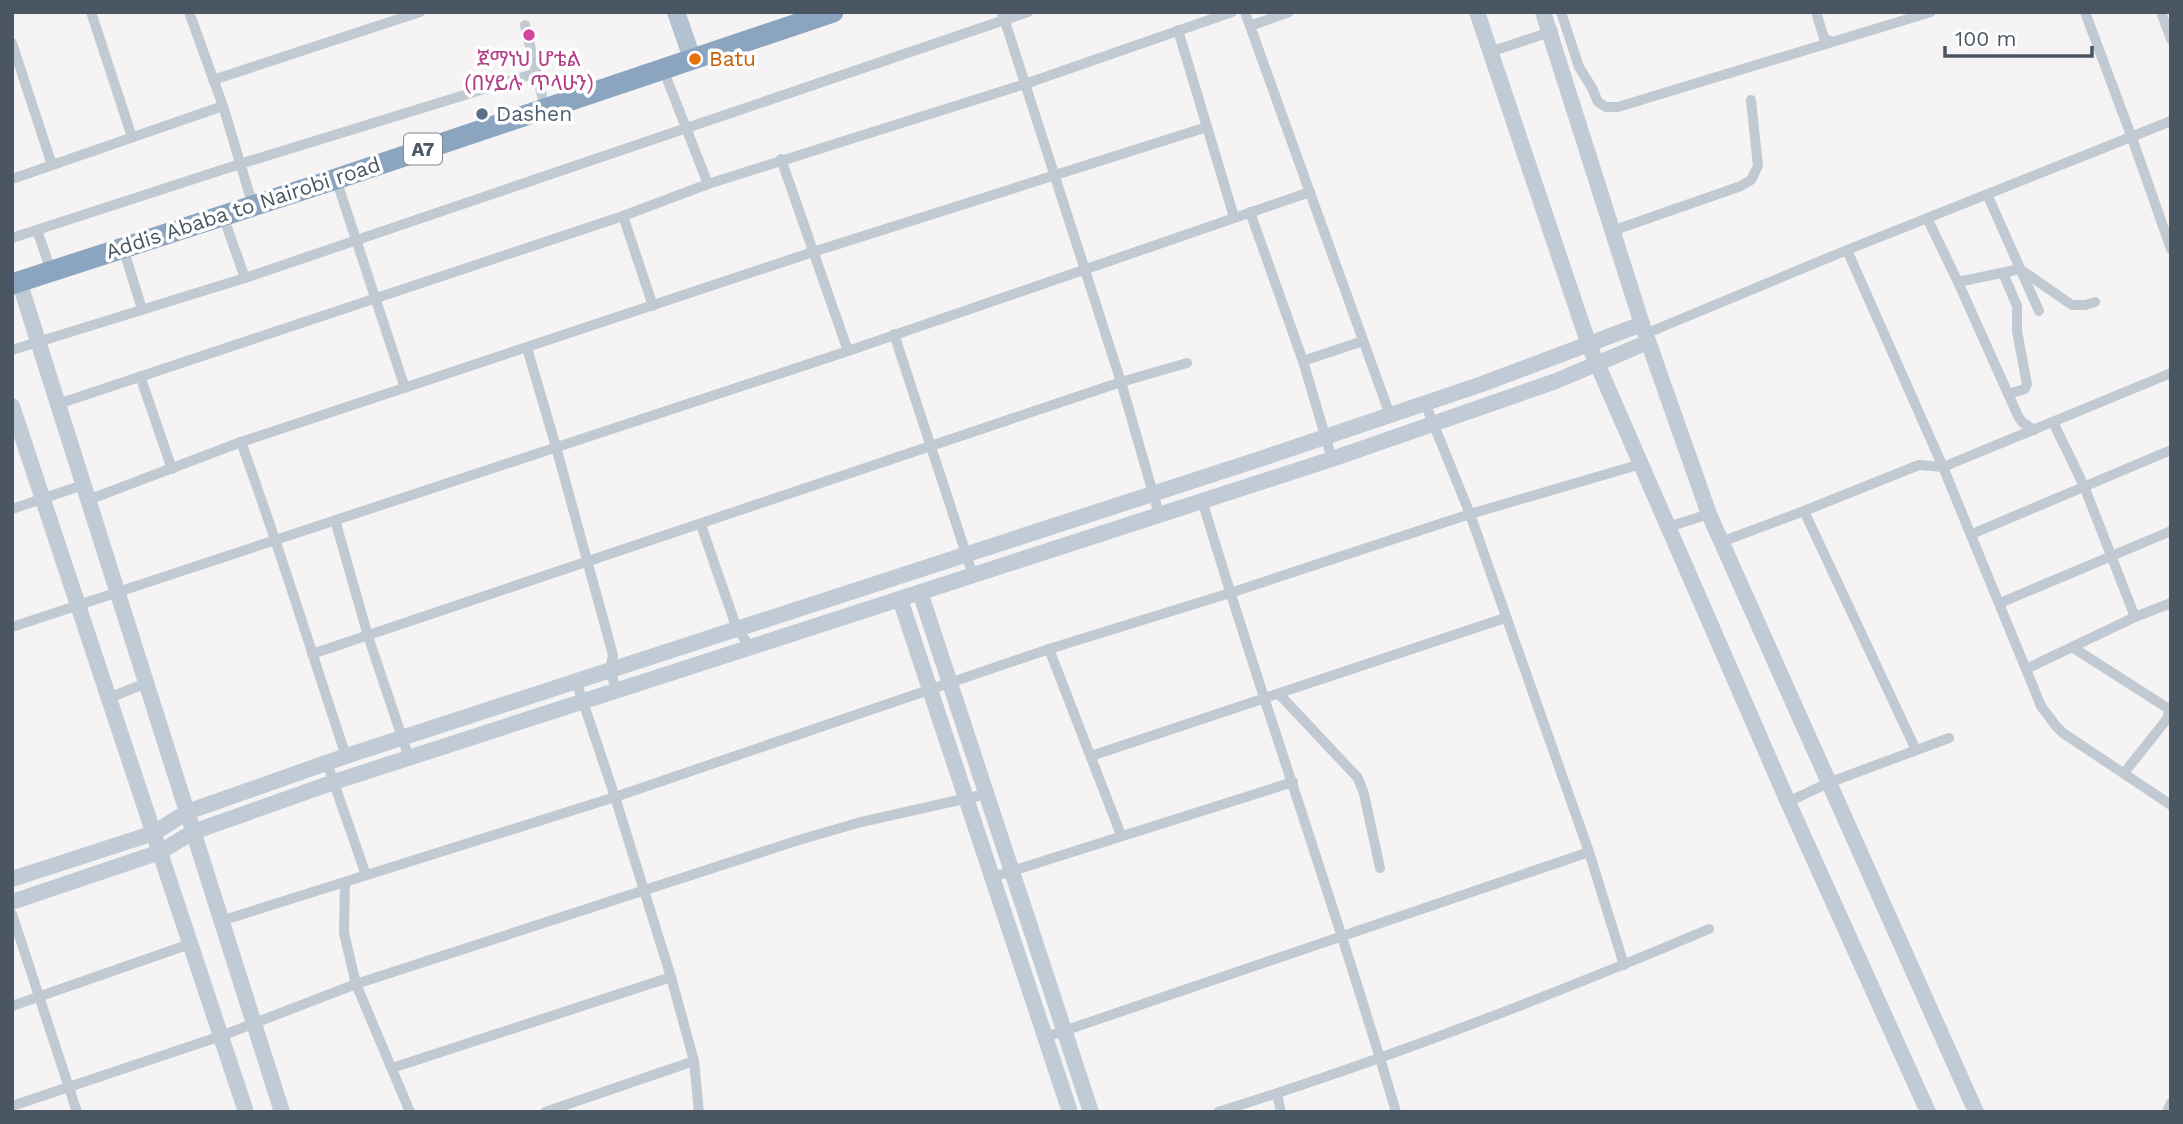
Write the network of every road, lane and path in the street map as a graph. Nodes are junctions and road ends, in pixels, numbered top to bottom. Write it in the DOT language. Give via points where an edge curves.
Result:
graph roads {
  1 [pos="92,12"];
  2 [pos="189,12"];
  3 [pos="420,12"];
  4 [pos="676,12"];
  5 [pos="833,12"];
  6 [pos="1028,12"];
  7 [pos="1232,12"];
  8 [pos="1245,12"];
  9 [pos="1289,12"];
  10 [pos="1477,12"];
  11 [pos="1543,12"];
  12 [pos="1816,12"];
  13 [pos="1931,12"];
  14 [pos="2085,12"];
  15 [pos="2161,12"];
  16 [pos="1004,16"];
  17 [pos="1562,18"];
  18 [pos="525,25"];
  19 [pos="1250,26"];
  20 [pos="1178,30"];
  21 [pos="1550,33"];
  22 [pos="2171,39"];
  23 [pos="1830,41"];
  24 [pos="12,43"];
  25 [pos="1490,52"];
  26 [pos="692,58"];
  27 [pos="663,69"];
  28 [pos="536,73"];
  29 [pos="213,80"];
  30 [pos="1025,84"];
  31 [pos="1751,100"];
  32 [pos="223,106"];
  33 [pos="545,108"];
  34 [pos="2171,121"];
  35 [pos="685,127"];
  36 [pos="1207,127"];
  37 [pos="132,137"];
  38 [pos="2132,138"];
  39 [pos="781,159"];
  40 [pos="240,164"];
  41 [pos="52,165"];
  42 [pos="1055,174"];
  43 [pos="12,179"];
  44 [pos="335,179"];
  45 [pos="708,184"];
  46 [pos="1310,192"];
  47 [pos="1987,194"];
  48 [pos="253,206"];
  49 [pos="1250,212"];
  50 [pos="223,216"];
  51 [pos="623,216"];
  52 [pos="1234,217"];
  53 [pos="1927,218"];
  54 [pos="37,230"];
  55 [pos="1612,232"];
  56 [pos="12,237"];
  57 [pos="356,240"];
  58 [pos="123,248"];
  59 [pos="2171,249"];
  60 [pos="1847,250"];
  61 [pos="813,252"];
  62 [pos="1085,269"];
  63 [pos="2020,269"];
  64 [pos="51,271"];
  65 [pos="2003,272"];
  66 [pos="245,278"];
  67 [pos="1958,282"];
  68 [pos="16,283"];
  69 [pos="376,299"];
  70 [pos="2095,302"];
  71 [pos="653,306"];
  72 [pos="142,309"];
  73 [pos="2039,311"];
  74 [pos="894,334"];
  75 [pos="1645,334"];
  76 [pos="1363,341"];
  77 [pos="38,342"];
  78 [pos="1589,345"];
  79 [pos="527,348"];
  80 [pos="12,350"];
  81 [pos="848,351"];
  82 [pos="1549,359"];
  83 [pos="1303,360"];
  84 [pos="1187,363"];
  85 [pos="1597,364"];
  86 [pos="2171,373"];
  87 [pos="140,376"];
  88 [pos="1556,381"];
  89 [pos="1121,383"];
  90 [pos="1482,384"];
  91 [pos="405,388"];
  92 [pos="2008,394"];
  93 [pos="1425,403"];
  94 [pos="58,404"];
  95 [pos="1489,405"];
  96 [pos="12,406"];
  97 [pos="1390,415"];
  98 [pos="2053,422"];
  99 [pos="1433,424"];
  100 [pos="2034,430"];
  101 [pos="1325,437"];
  102 [pos="241,442"];
  103 [pos="556,447"];
  104 [pos="930,447"];
  105 [pos="2171,450"];
  106 [pos="1262,458"];
  107 [pos="1332,459"];
  108 [pos="1641,464"];
  109 [pos="1943,467"];
  110 [pos="172,468"];
  111 [pos="1269,479"];
  112 [pos="1176,486"];
  113 [pos="2084,486"];
  114 [pos="86,492"];
  115 [pos="1152,494"];
  116 [pos="43,498"];
  117 [pos="1202,500"];
  118 [pos="1183,506"];
  119 [pos="12,509"];
  120 [pos="1804,511"];
  121 [pos="1159,514"];
  122 [pos="1470,514"];
  123 [pos="1709,514"];
  124 [pos="335,520"];
  125 [pos="1064,522"];
  126 [pos="701,525"];
  127 [pos="1668,527"];
  128 [pos="2171,531"];
  129 [pos="1972,534"];
  130 [pos="276,539"];
  131 [pos="1721,541"];
  132 [pos="1071,543"];
  133 [pos="966,553"];
  134 [pos="2112,555"];
  135 [pos="588,561"];
  136 [pos="973,575"];
  137 [pos="117,591"];
  138 [pos="920,592"];
  139 [pos="1230,593"];
  140 [pos="830,598"];
  141 [pos="901,599"];
  142 [pos="2000,603"];
  143 [pos="2171,603"];
  144 [pos="78,605"];
  145 [pos="2135,617"];
  146 [pos="837,618"];
  147 [pos="1505,618"];
  148 [pos="12,627"];
  149 [pos="737,629"];
  150 [pos="368,636"];
  151 [pos="750,646"];
  152 [pos="2072,648"];
  153 [pos="1049,649"];
  154 [pos="674,650"];
  155 [pos="312,654"];
  156 [pos="616,664"];
  157 [pos="2025,669"];
  158 [pos="681,670"];
  159 [pos="576,681"];
  160 [pos="146,684"];
  161 [pos="632,684"];
  162 [pos="950,684"];
  163 [pos="616,690"];
  164 [pos="931,690"];
  165 [pos="1279,694"];
  166 [pos="109,698"];
  167 [pos="1264,698"];
  168 [pos="582,701"];
  169 [pos="487,711"];
  170 [pos="493,732"];
  171 [pos="402,738"];
  172 [pos="1949,738"];
  173 [pos="972,750"];
  174 [pos="1916,750"];
  175 [pos="346,756"];
  176 [pos="953,756"];
  177 [pos="1091,756"];
  178 [pos="409,758"];
  179 [pos="327,763"];
  180 [pos="2124,773"];
  181 [pos="273,782"];
  182 [pos="334,782"];
  183 [pos="1293,782"];
  184 [pos="1828,783"];
  185 [pos="986,794"];
  186 [pos="615,797"];
  187 [pos="966,797"];
  188 [pos="281,801"];
  189 [pos="1788,802"];
  190 [pos="2171,805"];
  191 [pos="187,812"];
  192 [pos="193,832"];
  193 [pos="154,833"];
  194 [pos="1121,835"];
  195 [pos="160,852"];
  196 [pos="1589,852"];
  197 [pos="1380,869"];
  198 [pos="1012,871"];
  199 [pos="366,875"];
  200 [pos="993,877"];
  201 [pos="12,879"];
  202 [pos="345,883"];
  203 [pos="644,892"];
  204 [pos="12,902"];
  205 [pos="12,914"];
  206 [pos="221,921"];
  207 [pos="1709,929"];
  208 [pos="1342,936"];
  209 [pos="190,944"];
  210 [pos="1624,965"];
  211 [pos="671,977"];
  212 [pos="356,984"];
  213 [pos="40,997"];
  214 [pos="12,1006"];
  215 [pos="254,1023"];
  216 [pos="1064,1030"];
  217 [pos="221,1036"];
  218 [pos="1046,1037"];
  219 [pos="1381,1058"];
  220 [pos="694,1061"];
  221 [pos="392,1068"];
  222 [pos="70,1085"];
  223 [pos="1277,1094"];
  224 [pos="2171,1103"];
  225 [pos="12,1106"];
  226 [pos="77,1112"];
  227 [pos="246,1112"];
  228 [pos="282,1112"];
  229 [pos="411,1112"];
  230 [pos="545,1112"];
  231 [pos="699,1112"];
  232 [pos="1070,1112"];
  233 [pos="1091,1112"];
  234 [pos="1218,1112"];
  235 [pos="1281,1112"];
  236 [pos="1396,1112"];
  237 [pos="1928,1112"];
  238 [pos="1976,1112"];
  239 [pos="2167,1112"];
  1 -- 37 [label="street"];
  2 -- 29 [label="street"];
  3 -- 29 [label="street"];
  4 -- 26 [label="main road"];
  5 -- 26 [label="highway, Addis Ababa to Nairobi road / A7"];
  6 -- 16 [label="street"];
  7 -- 20 [label="street"];
  8 -- 19 [label="street"];
  9 -- 19 [label="street"];
  10 -- 25 [label="street"];
  11 -- 21 [label="street"];
  12 -- 23 [label="street" via="1824,38"];
  13 -- 23 [label="street"];
  14 -- 38 [label="street"];
  15 -- 22 [label="street"];
  16 -- 30 [label="street"];
  16 -- 35 [label="street"];
  17 -- 21 [label="street"];
  17 -- 23 [label="street" via="1579,67 1598,102 1606,107 1704,82"];
  18 -- 28 [label="street"];
  19 -- 46 [label="street"];
  20 -- 30 [label="street"];
  20 -- 36 [label="street"];
  21 -- 25 [label="street"];
  21 -- 55 [label="street"];
  24 -- 41 [label="street"];
  25 -- 78 [label="street"];
  26 -- 27 [label="highway, Addis Ababa to Nairobi road / A7"];
  27 -- 33 [label="highway, Addis Ababa to Nairobi road / A7"];
  27 -- 35 [label="street"];
  28 -- 33 [label="street"];
  28 -- 40 [label="street"];
  29 -- 32 [label="street"];
  30 -- 39 [label="street"];
  30 -- 42 [label="street"];
  31 -- 55 [label="street" via="1758,166 1751,180"];
  32 -- 37 [label="street"];
  32 -- 40 [label="street"];
  33 -- 44 [label="highway, Addis Ababa to Nairobi road / A7"];
  34 -- 38 [label="street"];
  35 -- 45 [label="street"];
  35 -- 57 [label="street"];
  36 -- 42 [label="street"];
  36 -- 52 [label="street"];
  37 -- 41 [label="street"];
  38 -- 47 [label="street"];
  38 -- 59 [label="street"];
  39 -- 45 [label="street"];
  39 -- 61 [label="street"];
  40 -- 48 [label="street"];
  40 -- 54 [label="street"];
  41 -- 43 [label="street"];
  42 -- 61 [label="street"];
  42 -- 62 [label="street"];
  44 -- 48 [label="highway, Addis Ababa to Nairobi road / A7"];
  44 -- 57 [label="street"];
  45 -- 51 [label="street"];
  46 -- 49 [label="street"];
  46 -- 76 [label="street"];
  47 -- 53 [label="street"];
  47 -- 63 [label="street"];
  48 -- 50 [label="highway, Addis Ababa to Nairobi road / A7"];
  49 -- 52 [label="street"];
  49 -- 83 [label="street"];
  50 -- 58 [label="highway, Addis Ababa to Nairobi road / A7"];
  50 -- 66 [label="street"];
  51 -- 69 [label="street"];
  51 -- 71 [label="street"];
  52 -- 62 [label="street"];
  53 -- 60 [label="street"];
  53 -- 67 [label="street"];
  54 -- 56 [label="street"];
  54 -- 64 [label="street"];
  55 -- 75 [label="street"];
  57 -- 66 [label="street"];
  57 -- 69 [label="street"];
  58 -- 64 [label="highway, Addis Ababa to Nairobi road / A7"];
  58 -- 72 [label="street"];
  60 -- 75 [label="street"];
  60 -- 109 [label="street"];
  61 -- 71 [label="street"];
  61 -- 81 [label="street"];
  62 -- 74 [label="street"];
  62 -- 89 [label="street"];
  63 -- 65 [label="street"];
  63 -- 70 [label="street" via="2071,304"];
  63 -- 73 [label="street"];
  64 -- 68 [label="highway, Addis Ababa to Nairobi road / A7"];
  65 -- 67 [label="street"];
  65 -- 92 [label="street" via="2017,306 2017,335 2027,384"];
  66 -- 72 [label="street"];
  67 -- 92 [label="street"];
  68 -- 77 [label="street"];
  69 -- 87 [label="street"];
  69 -- 91 [label="street"];
  71 -- 79 [label="street"];
  72 -- 77 [label="street"];
  74 -- 81 [label="street"];
  74 -- 104 [label="street"];
  75 -- 78 [label="street"];
  75 -- 85 [label="street"];
  75 -- 123 [label="street"];
  76 -- 83 [label="street"];
  76 -- 97 [label="street"];
  77 -- 80 [label="street"];
  77 -- 94 [label="street"];
  78 -- 82 [label="street"];
  78 -- 85 [label="street"];
  79 -- 91 [label="street"];
  79 -- 103 [label="street"];
  81 -- 103 [label="street"];
  82 -- 88 [label="street"];
  82 -- 90 [label="street"];
  83 -- 101 [label="street"];
  84 -- 89 [label="street"];
  85 -- 88 [label="street"];
  85 -- 108 [label="street"];
  86 -- 98 [label="street"];
  87 -- 94 [label="street"];
  87 -- 110 [label="street"];
  88 -- 95 [label="street"];
  89 -- 104 [label="street"];
  89 -- 115 [label="street"];
  90 -- 93 [label="street"];
  90 -- 95 [label="street"];
  91 -- 102 [label="street"];
  92 -- 100 [label="street" via="2022,422"];
  93 -- 97 [label="street"];
  93 -- 99 [label="street"];
  94 -- 114 [label="street"];
  95 -- 99 [label="street"];
  96 -- 116 [label="street"];
  97 -- 101 [label="street"];
  98 -- 100 [label="street"];
  98 -- 113 [label="street"];
  99 -- 107 [label="street"];
  99 -- 122 [label="street"];
  100 -- 109 [label="street"];
  101 -- 106 [label="street"];
  101 -- 107 [label="street"];
  102 -- 110 [label="street"];
  102 -- 130 [label="street"];
  103 -- 124 [label="street"];
  103 -- 135 [label="street"];
  104 -- 126 [label="street"];
  104 -- 133 [label="street"];
  105 -- 113 [label="street"];
  106 -- 111 [label="street"];
  106 -- 112 [label="street"];
  107 -- 111 [label="street"];
  108 -- 122 [label="street"];
  108 -- 127 [label="street"];
  109 -- 120 [label="street" via="1919,465"];
  109 -- 129 [label="street"];
  110 -- 114 [label="street"];
  111 -- 117 [label="street"];
  112 -- 115 [label="street"];
  112 -- 118 [label="street"];
  113 -- 129 [label="street"];
  113 -- 134 [label="street"];
  114 -- 116 [label="street"];
  114 -- 137 [label="street"];
  115 -- 121 [label="street"];
  115 -- 125 [label="street"];
  116 -- 119 [label="street"];
  116 -- 144 [label="street"];
  117 -- 118 [label="street"];
  117 -- 139 [label="street"];
  118 -- 121 [label="street"];
  120 -- 131 [label="street"];
  120 -- 174 [label="street"];
  121 -- 132 [label="street"];
  122 -- 139 [label="street"];
  122 -- 147 [label="street"];
  123 -- 127 [label="street"];
  123 -- 131 [label="street"];
  124 -- 130 [label="street"];
  124 -- 150 [label="street"];
  125 -- 132 [label="street"];
  125 -- 133 [label="street"];
  126 -- 135 [label="street"];
  126 -- 149 [label="street"];
  127 -- 189 [label="street"];
  128 -- 134 [label="street"];
  129 -- 142 [label="street"];
  130 -- 137 [label="street"];
  130 -- 155 [label="street"];
  131 -- 184 [label="street"];
  132 -- 136 [label="street"];
  133 -- 136 [label="street"];
  133 -- 140 [label="street"];
  134 -- 142 [label="street"];
  134 -- 145 [label="street"];
  135 -- 150 [label="street"];
  135 -- 156 [label="street"];
  136 -- 138 [label="street"];
  137 -- 144 [label="street"];
  137 -- 160 [label="street"];
  138 -- 141 [label="street"];
  138 -- 162 [label="street"];
  139 -- 153 [label="street"];
  139 -- 167 [label="street"];
  140 -- 146 [label="street"];
  140 -- 149 [label="street"];
  141 -- 146 [label="street"];
  141 -- 164 [label="street"];
  142 -- 157 [label="street"];
  143 -- 145 [label="street"];
  144 -- 148 [label="street"];
  144 -- 166 [label="street"];
  145 -- 152 [label="street"];
  146 -- 151 [label="street"];
  147 -- 165 [label="street"];
  147 -- 196 [label="street"];
  149 -- 151 [label="street"];
  149 -- 154 [label="street"];
  150 -- 155 [label="street"];
  150 -- 171 [label="street"];
  151 -- 158 [label="street"];
  152 -- 157 [label="street"];
  152 -- 180 [label="street" via="2169,709 2167,719"];
  153 -- 162 [label="street"];
  153 -- 177 [label="street"];
  154 -- 156 [label="street"];
  154 -- 158 [label="street"];
  155 -- 175 [label="street"];
  156 -- 159 [label="street"];
  156 -- 161 [label="street"];
  156 -- 163 [label="street"];
  157 -- 180 [label="street" via="2040,706 2056,726"];
  158 -- 161 [label="street"];
  159 -- 168 [label="street"];
  159 -- 169 [label="street"];
  160 -- 166 [label="street"];
  160 -- 191 [label="street"];
  161 -- 163 [label="street"];
  162 -- 164 [label="street"];
  162 -- 173 [label="street"];
  163 -- 168 [label="street"];
  164 -- 176 [label="street"];
  164 -- 186 [label="street"];
  165 -- 167 [label="street"];
  165 -- 197 [label="street" via="1358,778"];
  166 -- 193 [label="street"];
  167 -- 177 [label="street"];
  167 -- 183 [label="street"];
  168 -- 170 [label="street"];
  168 -- 186 [label="street"];
  169 -- 170 [label="street"];
  169 -- 171 [label="street"];
  170 -- 178 [label="street"];
  171 -- 175 [label="street"];
  171 -- 178 [label="street"];
  172 -- 174 [label="street"];
  173 -- 176 [label="street"];
  173 -- 185 [label="street"];
  174 -- 184 [label="street"];
  175 -- 179 [label="street"];
  176 -- 187 [label="street"];
  177 -- 194 [label="street"];
  178 -- 182 [label="street"];
  179 -- 181 [label="street"];
  179 -- 182 [label="street"];
  180 -- 190 [label="street"];
  181 -- 188 [label="street"];
  181 -- 191 [label="street"];
  182 -- 188 [label="street"];
  182 -- 199 [label="street"];
  183 -- 194 [label="street"];
  183 -- 208 [label="street"];
  184 -- 189 [label="street"];
  184 -- 238 [label="street"];
  185 -- 187 [label="street"];
  185 -- 198 [label="street"];
  186 -- 199 [label="street"];
  186 -- 203 [label="street"];
  187 -- 200 [label="street"];
  187 -- 203 [label="street" via="829,831"];
  188 -- 192 [label="street"];
  189 -- 237 [label="street"];
  191 -- 192 [label="street"];
  191 -- 193 [label="street"];
  192 -- 195 [label="street"];
  192 -- 206 [label="street"];
  193 -- 195 [label="street"];
  193 -- 201 [label="street"];
  194 -- 198 [label="street"];
  195 -- 204 [label="street"];
  195 -- 209 [label="street"];
  196 -- 208 [label="street"];
  196 -- 210 [label="street"];
  198 -- 200 [label="street"];
  198 -- 216 [label="street"];
  199 -- 202 [label="street"];
  200 -- 218 [label="street"];
  202 -- 206 [label="street"];
  202 -- 212 [label="street" via="344,933"];
  203 -- 211 [label="street"];
  203 -- 212 [label="street"];
  205 -- 213 [label="street"];
  206 -- 215 [label="street"];
  207 -- 210 [label="street"];
  208 -- 216 [label="street"];
  208 -- 219 [label="street"];
  209 -- 213 [label="street"];
  209 -- 217 [label="street"];
  210 -- 219 [label="street"];
  211 -- 220 [label="street"];
  211 -- 221 [label="street"];
  212 -- 215 [label="street"];
  212 -- 221 [label="street"];
  213 -- 214 [label="street"];
  213 -- 222 [label="street"];
  215 -- 217 [label="street"];
  215 -- 228 [label="street"];
  216 -- 218 [label="street"];
  216 -- 233 [label="street"];
  217 -- 222 [label="street"];
  217 -- 227 [label="street"];
  218 -- 232 [label="street"];
  219 -- 223 [label="street"];
  219 -- 236 [label="street"];
  220 -- 230 [label="street"];
  220 -- 231 [label="street"];
  221 -- 229 [label="street"];
  222 -- 225 [label="street"];
  222 -- 226 [label="street"];
  223 -- 234 [label="street"];
  223 -- 235 [label="street"];
  224 -- 239 [label="street"];
}
